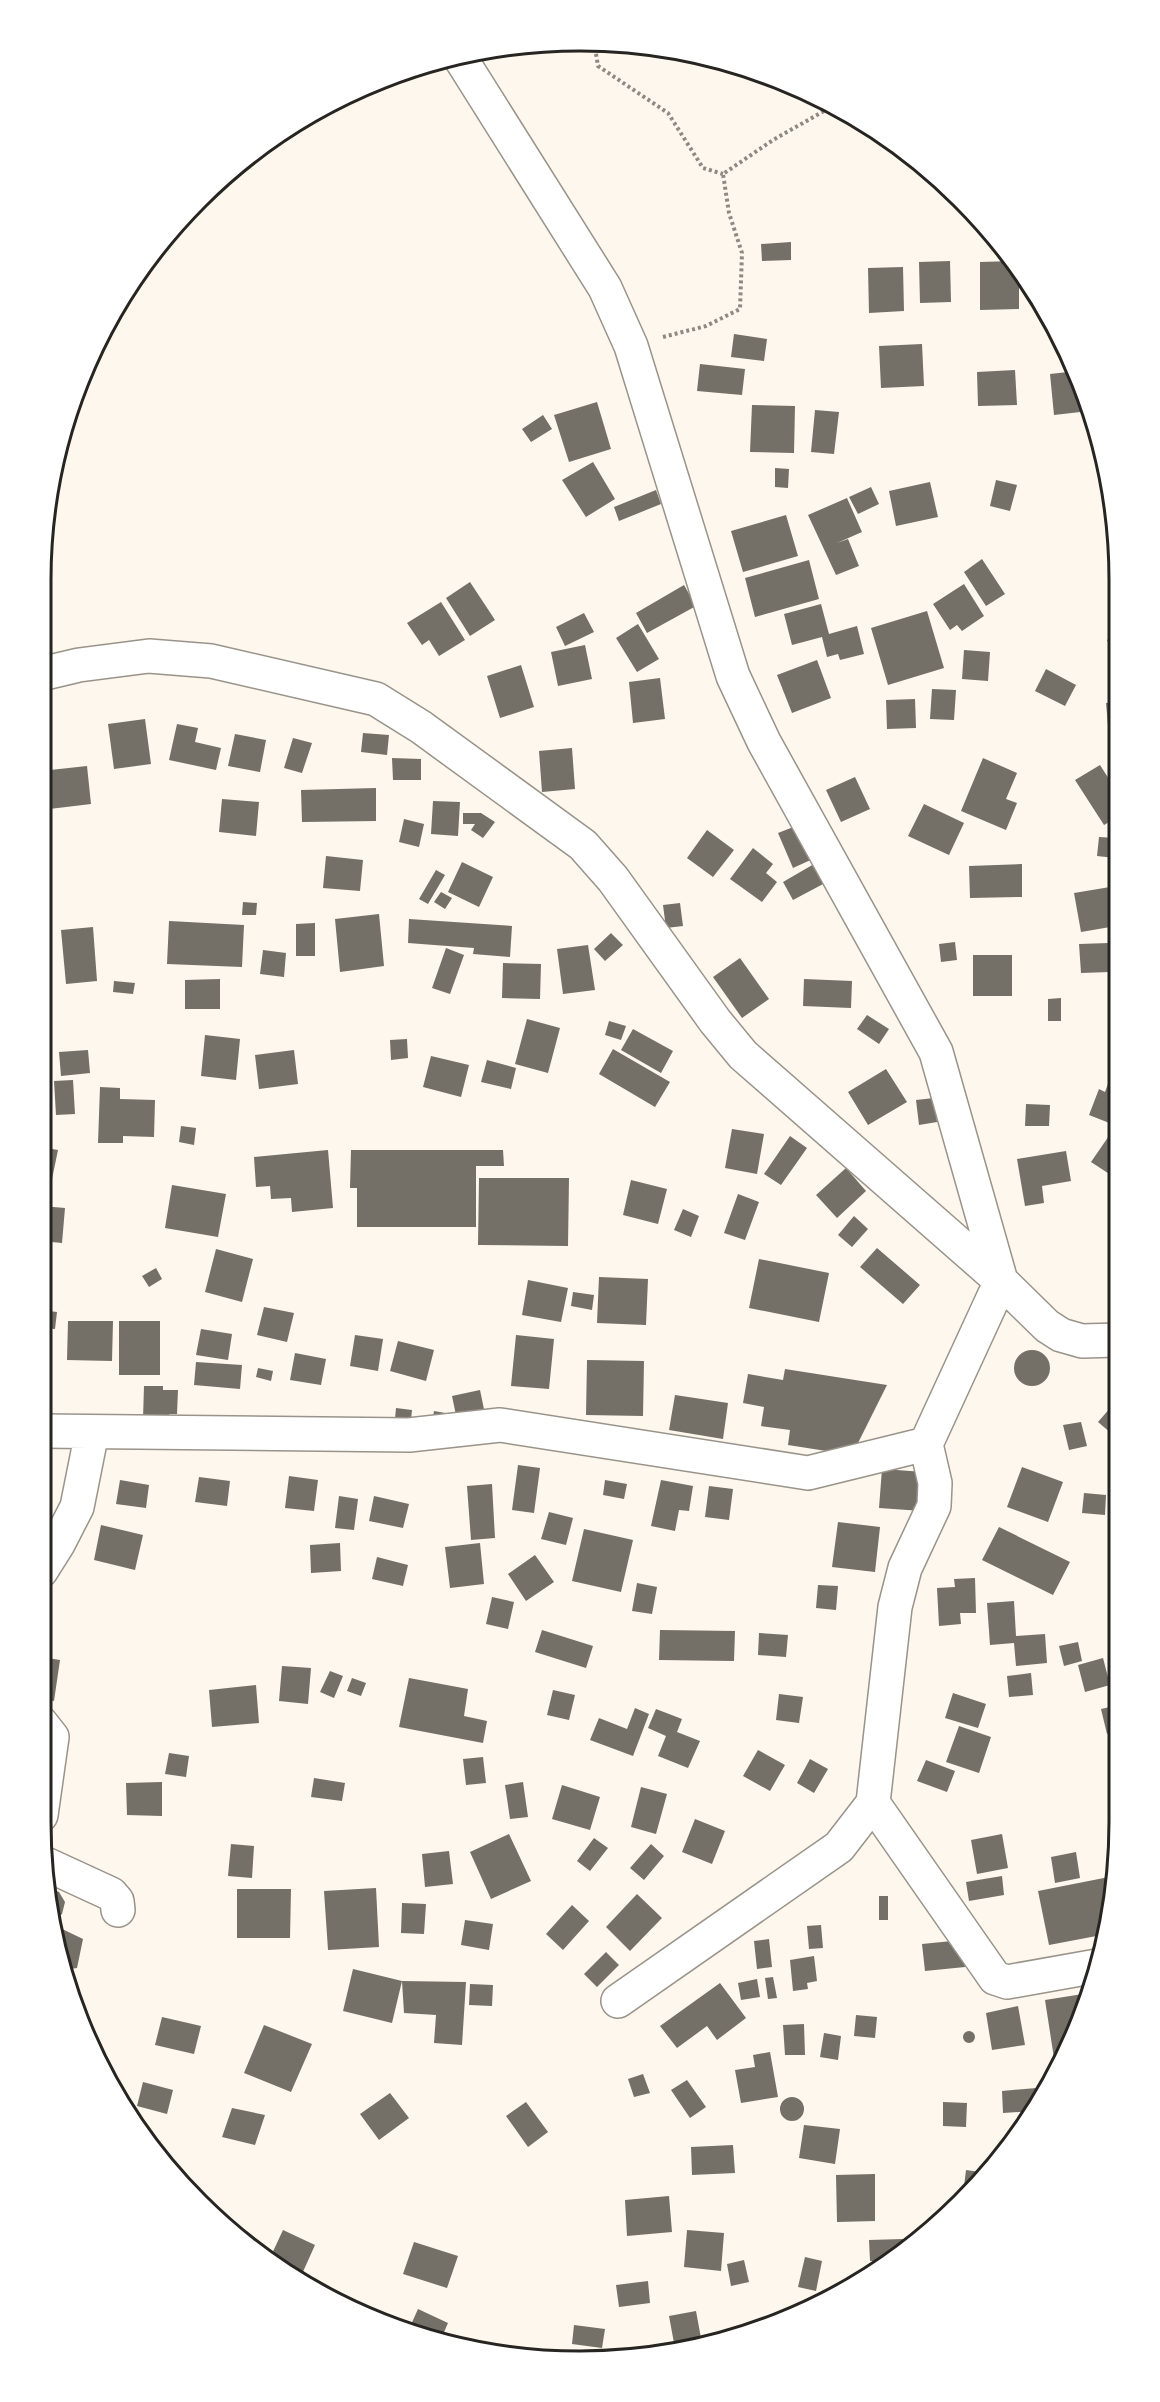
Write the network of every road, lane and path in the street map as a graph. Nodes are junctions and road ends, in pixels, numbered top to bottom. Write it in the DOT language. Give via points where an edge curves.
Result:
graph roads {
  1 [pos="596,51"];
  2 [pos="464,64"];
  3 [pos="824,111"];
  4 [pos="723,174"];
  5 [pos="631,346"];
  6 [pos="51,671"];
  7 [pos="1001,1281"];
  8 [pos="1109,1340"];
  9 [pos="51,1431"];
  10 [pos="92,1432"];
  11 [pos="926,1444"];
  12 [pos="51,1554"];
  13 [pos="873,1803"];
  14 [pos="53,1867"];
  15 [pos="118,1910"];
  16 [pos="1088,1968"];
  17 [pos="618,2001"];
  1 -- 4 [label="path" via="598,66 668,113 703,168"];
  2 -- 5 [label="street" via="605,288"];
  3 -- 4 [label="path"];
  4 -- 5 [label="path" via="729,213 742,253 740,309 706,326"];
  5 -- 7 [label="street" via="733,676 764,742 936,1052"];
  6 -- 7 [label="street" via="149,656 211,661 376,699 421,727 583,846 613,879 742,1055"];
  7 -- 8 [label="street" via="1061,1335 1082,1341"];
  7 -- 11 [label="street"];
  9 -- 10 [label="street"];
  10 -- 11 [label="street" via="409,1435 500,1425 808,1473"];
  10 -- 12 [label="street" via="76,1508"];
  11 -- 13 [label="street" via="935,1483 934,1506 905,1568 895,1607"];
  13 -- 16 [label="street" via="995,1978 1007,1982"];
  13 -- 17 [label="street" via="839,1847"];
  14 -- 15 [label="street" via="111,1894"];
}
